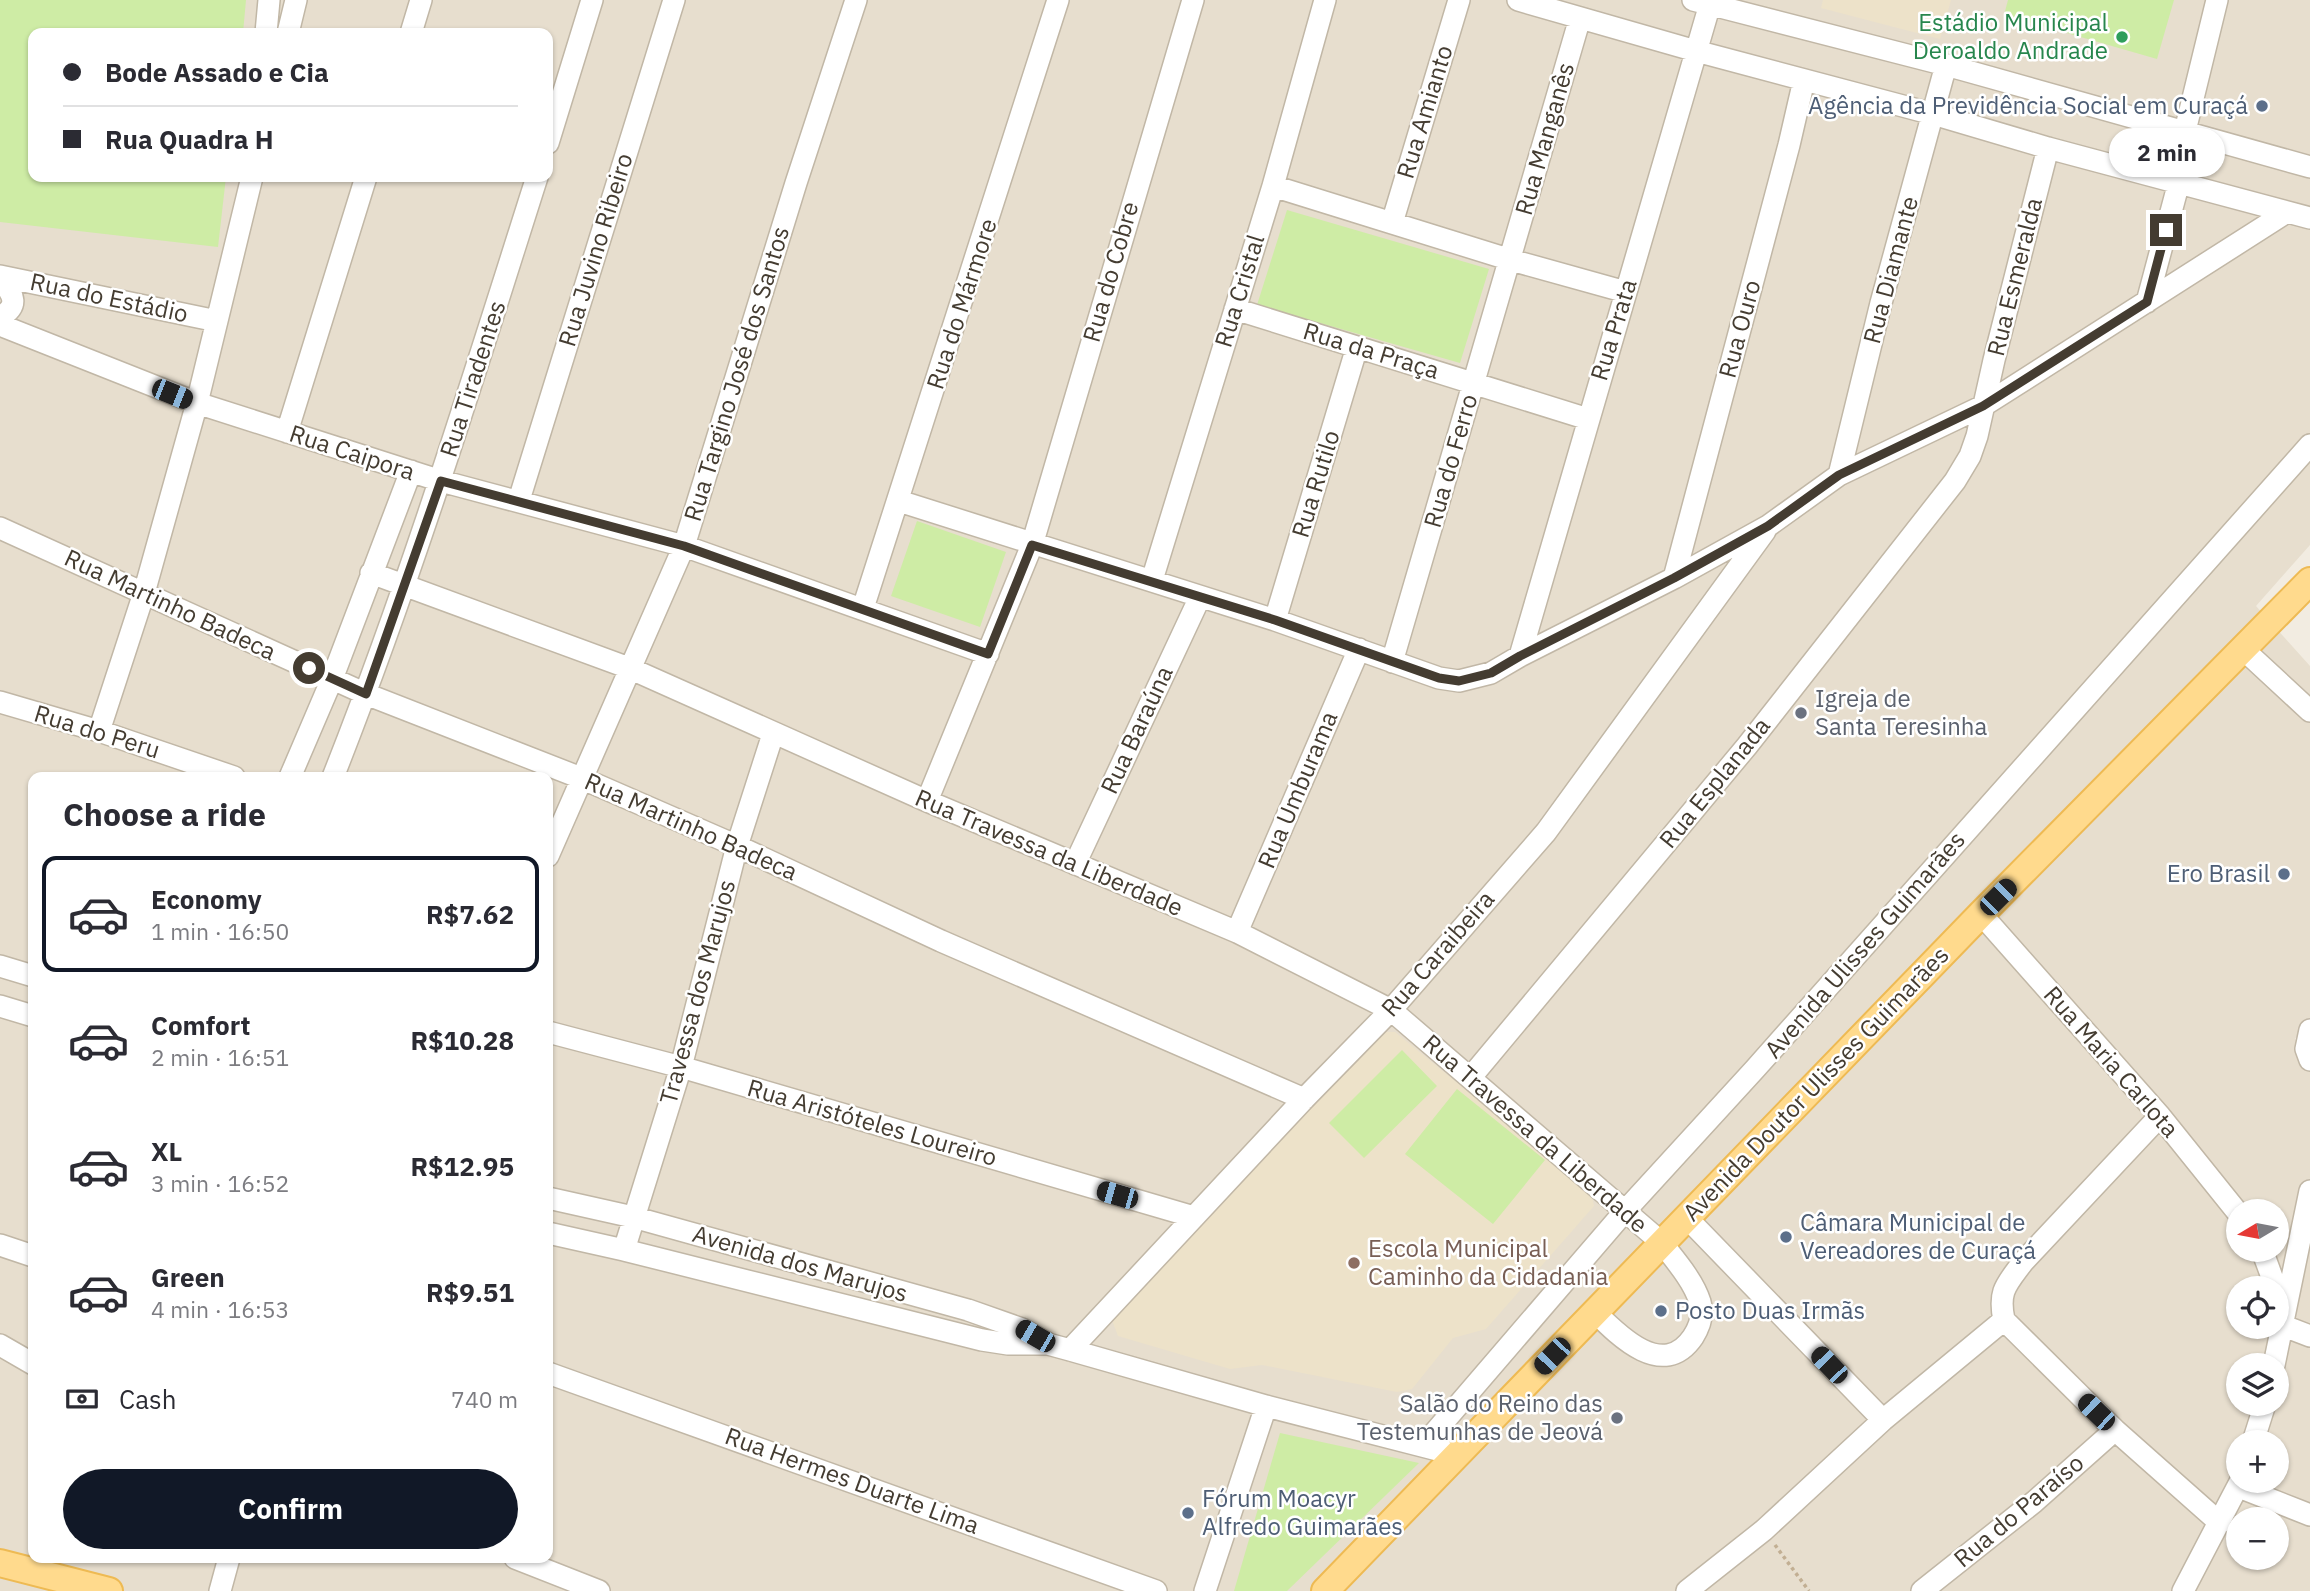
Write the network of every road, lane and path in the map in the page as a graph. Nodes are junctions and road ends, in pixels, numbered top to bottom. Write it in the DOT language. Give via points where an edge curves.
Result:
graph roads {
  1 [pos="270,0"];
  2 [pos="296,0"];
  3 [pos="421,0"];
  4 [pos="592,0"];
  5 [pos="674,0"];
  6 [pos="856,0"];
  7 [pos="1058,0"];
  8 [pos="1194,0"];
  9 [pos="1325,0"];
  10 [pos="1459,0"];
  11 [pos="1518,0"];
  12 [pos="2217,0"];
  13 [pos="1701,2"];
  14 [pos="1580,18"];
  15 [pos="267,28"];
  16 [pos="289,28"];
  17 [pos="413,28"];
  18 [pos="1696,51"];
  19 [pos="1946,65"];
  20 [pos="1804,80"];
  21 [pos="1933,114"];
  22 [pos="553,127"];
  23 [pos="2185,131"];
  24 [pos="2048,148"];
  25 [pos="2310,167"];
  26 [pos="251,182"];
  27 [pos="364,182"];
  28 [pos="535,182"];
  29 [pos="2179,182"];
  30 [pos="1273,186"];
  31 [pos="2287,212"];
  32 [pos="2310,218"];
  33 [pos="1392,223"];
  34 [pos="1511,260"];
  35 [pos="0,276"];
  36 [pos="1626,292"];
  37 [pos="2147,302"];
  38 [pos="1235,309"];
  39 [pos="0,317"];
  40 [pos="217,321"];
  41 [pos="0,325"];
  42 [pos="1357,347"];
  43 [pos="1474,382"];
  44 [pos="197,403"];
  45 [pos="1983,406"];
  46 [pos="1588,419"];
  47 [pos="287,432"];
  48 [pos="2310,444"];
  49 [pos="411,471"];
  50 [pos="1839,475"];
  51 [pos="441,481"];
  52 [pos="519,500"];
  53 [pos="899,501"];
  54 [pos="1768,526"];
  55 [pos="0,528"];
  56 [pos="1032,545"];
  57 [pos="684,546"];
  58 [pos="371,573"];
  59 [pos="1674,578"];
  60 [pos="1152,580"];
  61 [pos="2310,581"];
  62 [pos="404,585"];
  63 [pos="144,593"];
  64 [pos="1200,597"];
  65 [pos="863,608"];
  66 [pos="1275,620"];
  67 [pos="1359,649"];
  68 [pos="2243,649"];
  69 [pos="988,654"];
  70 [pos="1520,656"];
  71 [pos="1392,662"];
  72 [pos="629,668"];
  73 [pos="332,679"];
  74 [pos="366,694"];
  75 [pos="0,702"];
  76 [pos="2310,711"];
  77 [pos="99,731"];
  78 [pos="773,734"];
  79 [pos="219,772"];
  80 [pos="292,772"];
  81 [pos="335,772"];
  82 [pos="581,778"];
  83 [pos="927,801"];
  84 [pos="553,844"];
  85 [pos="737,846"];
  86 [pos="1075,864"];
  87 [pos="1981,914"];
  88 [pos="1237,932"];
  89 [pos="0,966"];
  90 [pos="28,974"];
  91 [pos="0,1006"];
  92 [pos="1391,1010"];
  93 [pos="28,1014"];
  94 [pos="2310,1030"];
  95 [pos="553,1033"];
  96 [pos="2310,1060"];
  97 [pos="681,1067"];
  98 [pos="1471,1077"];
  99 [pos="1304,1099"];
  100 [pos="2160,1116"];
  101 [pos="2310,1191"];
  102 [pos="553,1199"];
  103 [pos="2227,1199"];
  104 [pos="1625,1211"];
  105 [pos="633,1217"];
  106 [pos="1194,1217"];
  107 [pos="1686,1217"];
  108 [pos="553,1234"];
  109 [pos="1661,1242"];
  110 [pos="0,1245"];
  111 [pos="624,1250"];
  112 [pos="28,1254"];
  113 [pos="2289,1300"];
  114 [pos="1595,1312"];
  115 [pos="2004,1320"];
  116 [pos="2289,1328"];
  117 [pos="2310,1336"];
  118 [pos="1048,1344"];
  119 [pos="1070,1350"];
  120 [pos="1,1351"];
  121 [pos="28,1362"];
  122 [pos="553,1375"];
  123 [pos="1266,1406"];
  124 [pos="1883,1420"];
  125 [pos="2115,1430"];
  126 [pos="1423,1446"];
  127 [pos="1457,1455"];
  128 [pos="2235,1493"];
  129 [pos="2260,1493"];
  130 [pos="2310,1515"];
  131 [pos="2220,1523"];
  132 [pos="1764,1530"];
  133 [pos="0,1563"];
  134 [pos="228,1563"];
  135 [pos="528,1563"];
  136 [pos="109,1591"];
  137 [pos="220,1591"];
  138 [pos="599,1591"];
  139 [pos="1156,1591"];
  140 [pos="1205,1591"];
  141 [pos="1325,1591"];
  142 [pos="1687,1591"];
  143 [pos="1809,1591"];
  144 [pos="1922,1591"];
  145 [pos="2183,1591"];
  1 -- 15 [label="street"];
  2 -- 16 [label="street"];
  3 -- 17 [label="street"];
  4 -- 22 [label="street"];
  5 -- 52 [label="street, Rua Juvino Ribeiro"];
  6 -- 57 [label="street, Rua Targino José dos Santos"];
  7 -- 53 [label="street, Rua do Mármore"];
  8 -- 56 [label="street, Rua do Cobre"];
  9 -- 30 [label="street, Rua Cristal"];
  10 -- 33 [label="street, Rua Amianto"];
  11 -- 14 [label="street"];
  12 -- 23 [label="street"];
  13 -- 18 [label="street, Rua Prata"];
  13 -- 19 [label="street"];
  14 -- 18 [label="street"];
  14 -- 34 [label="street, Rua Manganês"];
  18 -- 20 [label="street"];
  18 -- 36 [label="street, Rua Prata"];
  19 -- 21 [label="street, Rua Diamante"];
  19 -- 23 [label="street"];
  20 -- 21 [label="street"];
  20 -- 59 [label="street, Rua Ouro"];
  21 -- 24 [label="street"];
  21 -- 50 [label="street, Rua Diamante"];
  23 -- 25 [label="street"];
  24 -- 29 [label="street"];
  24 -- 45 [label="street, Rua Esmeralda"];
  26 -- 40 [label="street"];
  27 -- 47 [label="street"];
  28 -- 51 [label="street, Rua Tiradentes"];
  29 -- 31 [label="street"];
  29 -- 37 [label="street"];
  30 -- 33 [label="street"];
  30 -- 38 [label="street, Rua Cristal"];
  31 -- 32 [label="street"];
  31 -- 37 [label="street"];
  33 -- 34 [label="street"];
  34 -- 36 [label="street"];
  34 -- 43 [label="street, Rua do Ferro"];
  35 -- 39 [label="street" via="13,298"];
  35 -- 40 [label="street, Rua do Estádio"];
  36 -- 46 [label="street, Rua Prata"];
  37 -- 45 [label="street"];
  38 -- 42 [label="street, Rua da Praça"];
  38 -- 60 [label="street, Rua Cristal"];
  40 -- 44 [label="street"];
  41 -- 44 [label="street"];
  42 -- 43 [label="street, Rua da Praça"];
  42 -- 66 [label="street, Rua Rutilo"];
  43 -- 46 [label="street, Rua da Praça"];
  43 -- 71 [label="street, Rua do Ferro"];
  44 -- 47 [label="street, Rua Caipora"];
  44 -- 63 [label="street"];
  45 -- 50 [label="street"];
  45 -- 98 [label="street, Rua Esplanada" via="1970,456 1955,481 1747,746"];
  46 -- 70 [label="street, Rua Prata"];
  47 -- 49 [label="street, Rua Caipora"];
  48 -- 104 [label="street, Avenida Ulisses Guimarães"];
  49 -- 51 [label="street, Rua Caipora"];
  49 -- 58 [label="street, Rua Tiradentes"];
  50 -- 54 [label="street"];
  51 -- 52 [label="street, Rua Caipora"];
  51 -- 62 [label="street, Rua Tiradentes"];
  52 -- 57 [label="street, Rua Caipora"];
  53 -- 56 [label="street"];
  53 -- 65 [label="street, Rua do Mármore"];
  54 -- 59 [label="street"];
  54 -- 92 [label="street, Rua Caraibeira" via="1546,832"];
  55 -- 63 [label="street, Rua Martinho Badeca"];
  56 -- 60 [label="street"];
  56 -- 69 [label="street, Rua do Cobre"];
  57 -- 65 [label="street, Rua Caipora"];
  57 -- 72 [label="street, Rua Targino José dos Santos"];
  58 -- 62 [label="street, Rua Travessa da Liberdade"];
  58 -- 73 [label="street, Rua Tiradentes"];
  59 -- 70 [label="street"];
  60 -- 64 [label="street"];
  61 -- 68 [label="main road, Avenida Doutor Ulisses Guimarães"];
  62 -- 72 [label="street, Rua Travessa da Liberdade"];
  62 -- 74 [label="street, Rua Tiradentes"];
  63 -- 73 [label="street, Rua Martinho Badeca"];
  63 -- 77 [label="street"];
  64 -- 66 [label="street"];
  64 -- 86 [label="street, Rua Baraúna"];
  65 -- 69 [label="street, Rua Caipora"];
  66 -- 67 [label="street"];
  67 -- 71 [label="street"];
  67 -- 88 [label="street, Rua Umburama"];
  68 -- 76 [label="street"];
  68 -- 87 [label="main road, Avenida Doutor Ulisses Guimarães"];
  69 -- 83 [label="street, Rua do Cobre"];
  70 -- 71 [label="street" via="1491,673 1459,681"];
  72 -- 78 [label="street, Rua Travessa da Liberdade"];
  72 -- 82 [label="street, Rua Targino José dos Santos"];
  73 -- 74 [label="street, Rua Martinho Badeca"];
  73 -- 80 [label="street, Rua Tiradentes"];
  74 -- 81 [label="street, Rua Tiradentes"];
  74 -- 82 [label="street, Rua Martinho Badeca"];
  75 -- 77 [label="street, Rua do Peru"];
  77 -- 79 [label="street, Rua do Peru"];
  78 -- 83 [label="street, Rua Travessa da Liberdade"];
  78 -- 85 [label="street, Travessa dos Marujos"];
  82 -- 84 [label="street, Rua Targino José dos Santos"];
  82 -- 85 [label="street, Rua Martinho Badeca"];
  83 -- 86 [label="street, Rua Travessa da Liberdade"];
  85 -- 97 [label="street, Travessa dos Marujos"];
  85 -- 99 [label="street, Rua Martinho Badeca"];
  86 -- 88 [label="street, Rua Travessa da Liberdade"];
  87 -- 100 [label="street, Rua Maria Carlota"];
  87 -- 107 [label="main road, Avenida Doutor Ulisses Guimarães"];
  88 -- 92 [label="street, Rua Travessa da Liberdade"];
  89 -- 90 [label="street"];
  91 -- 93 [label="street"];
  92 -- 98 [label="street, Rua Travessa da Liberdade"];
  92 -- 99 [label="street, Rua Caraibeira"];
  94 -- 96 [label="street" via="2306,1049"];
  95 -- 97 [label="street, Rua Aristóteles Loureiro"];
  97 -- 105 [label="street, Travessa dos Marujos"];
  97 -- 106 [label="street, Rua Aristóteles Loureiro"];
  98 -- 104 [label="street, Rua Travessa da Liberdade"];
  99 -- 106 [label="street, Rua Caraibeira"];
  100 -- 103 [label="street, Rua Maria Carlota"];
  100 -- 115 [label="street" via="2006,1284 2000,1301"];
  101 -- 113 [label="street"];
  102 -- 105 [label="street, Avenida dos Marujos"];
  104 -- 109 [label="street, Rua Travessa da Liberdade"];
  104 -- 126 [label="street, Avenida Ulisses Guimarães"];
  105 -- 111 [label="street, Travessa dos Marujos"];
  105 -- 118 [label="street, Avenida dos Marujos" via="968,1310 1022,1329"];
  106 -- 119 [label="street, Rua Caraibeira"];
  107 -- 109 [label="main road, Avenida Doutor Ulisses Guimarães"];
  107 -- 124 [label="street"];
  108 -- 111 [label="street, Avenida dos Marujos"];
  109 -- 114 [label="main road, Avenida Doutor Ulisses Guimarães"];
  109 -- 114 [label="street, Rua Travessa da Liberdade" via="1700,1300 1703,1314 1687,1346 1668,1355 1633,1347"];
  110 -- 112 [label="street"];
  111 -- 118 [label="street, Avenida dos Marujos" via="982,1340"];
  114 -- 127 [label="main road, Avenida Doutor Ulisses Guimarães"];
  115 -- 124 [label="street"];
  115 -- 125 [label="street"];
  116 -- 117 [label="street"];
  118 -- 119 [label="street, Avenida dos Marujos"];
  119 -- 123 [label="street, Avenida dos Marujos"];
  120 -- 121 [label="street"];
  122 -- 139 [label="street, Rua Hermes Duarte Lima"];
  123 -- 126 [label="street, Avenida dos Marujos"];
  123 -- 140 [label="street"];
  124 -- 132 [label="street"];
  125 -- 131 [label="street"];
  125 -- 144 [label="street, Rua do Paraíso"];
  126 -- 127 [label="street, Avenida dos Marujos"];
  127 -- 141 [label="main road, Avenida Doutor Ulisses Guimarães"];
  128 -- 131 [label="street"];
  129 -- 130 [label="street"];
  131 -- 145 [label="street"];
  132 -- 142 [label="street"];
  132 -- 143 [label="path"];
  133 -- 136 [label="main road"];
  134 -- 137 [label="street"];
  135 -- 138 [label="street"];
}
